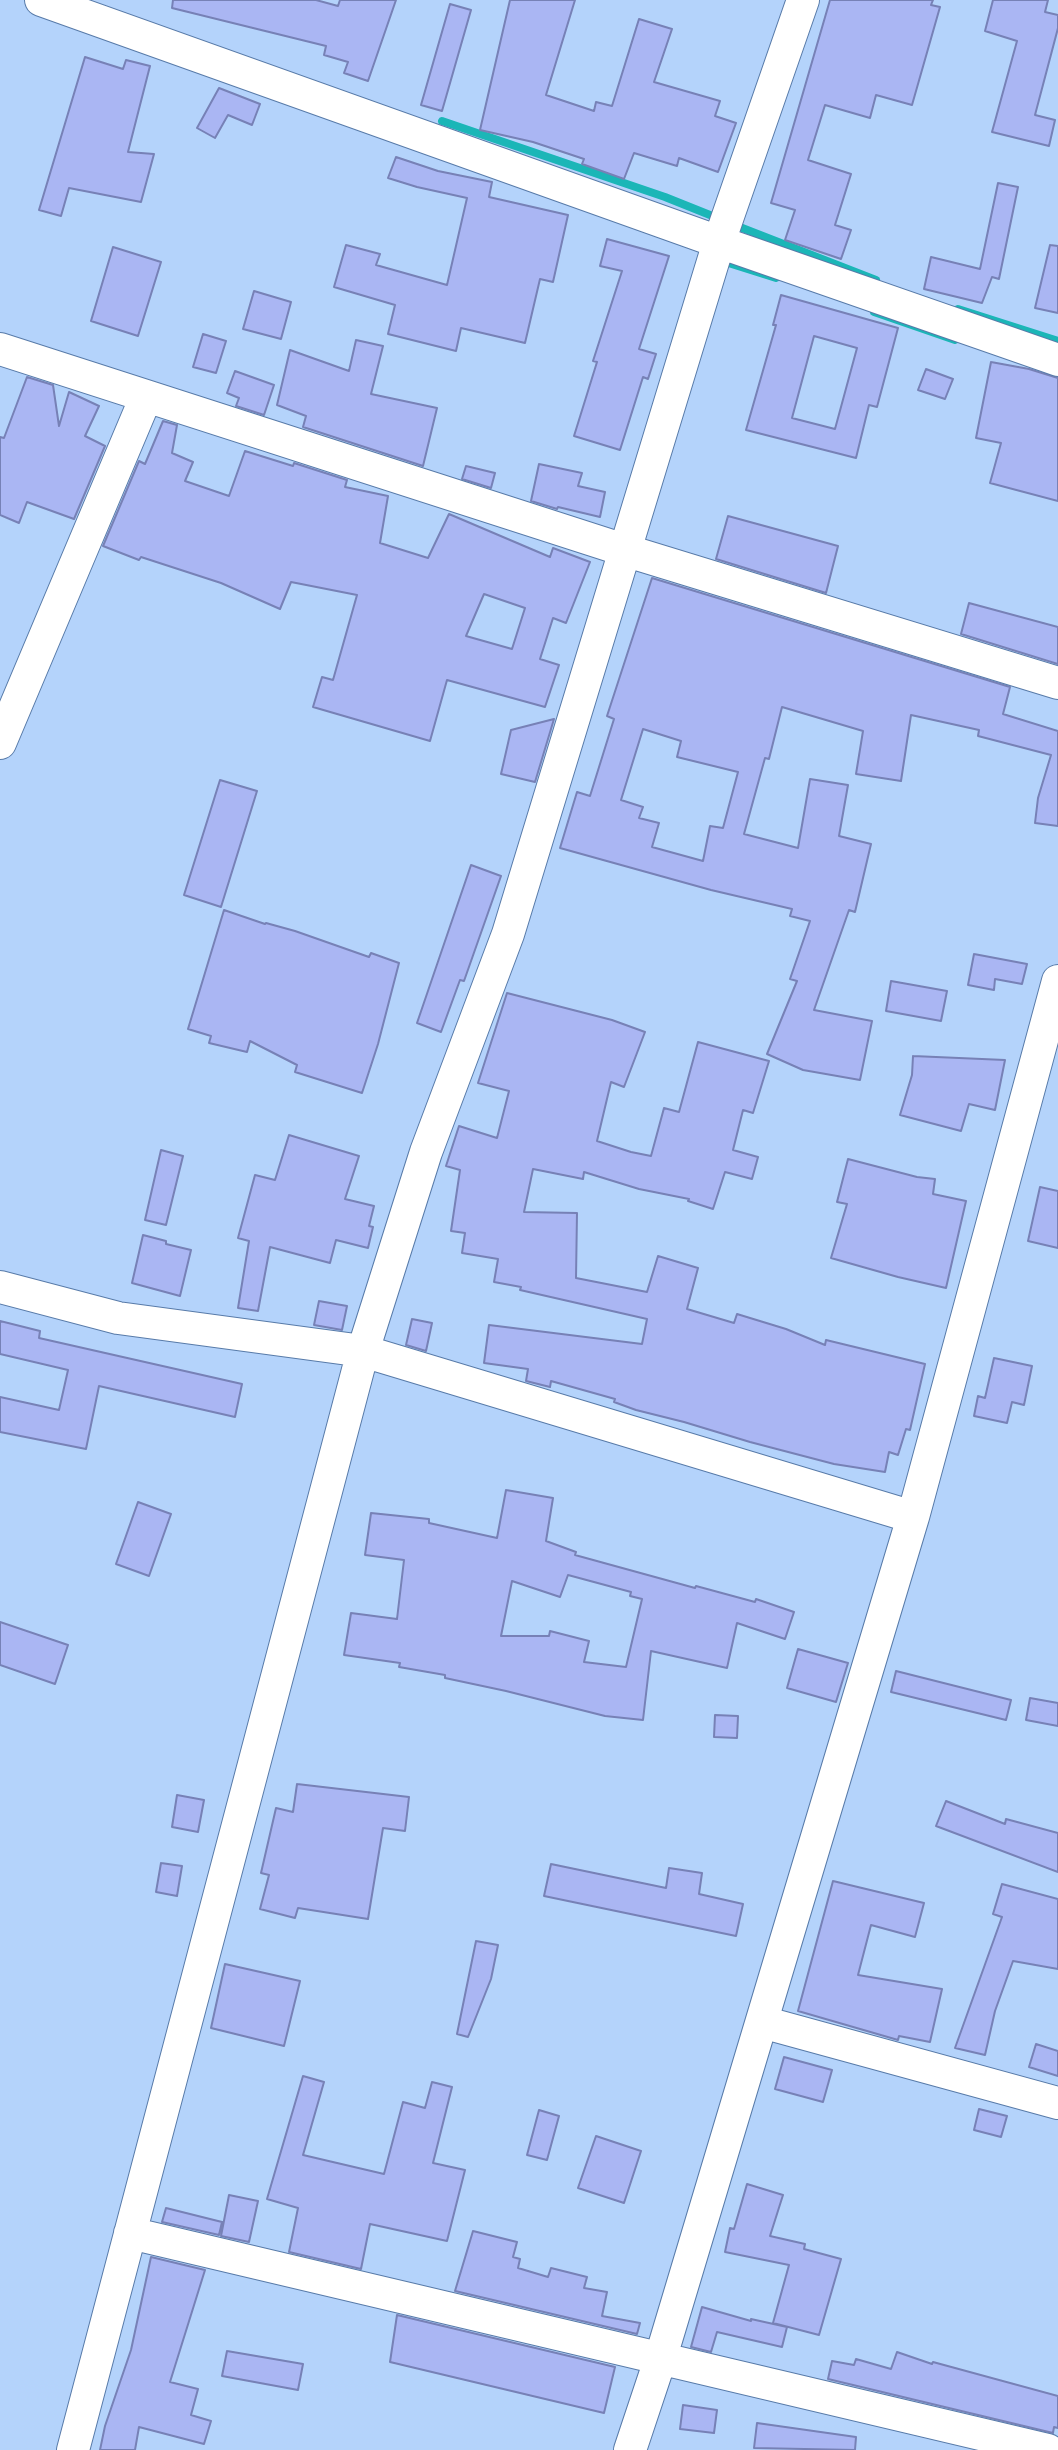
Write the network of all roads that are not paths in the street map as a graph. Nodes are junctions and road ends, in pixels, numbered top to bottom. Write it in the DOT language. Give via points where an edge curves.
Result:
graph roads {
  1 [pos="41,0"];
  2 [pos="803,0"];
  3 [pos="719,242"];
  4 [pos="0,348"];
  5 [pos="1058,360"];
  6 [pos="146,397"];
  7 [pos="624,550"];
  8 [pos="1058,683"];
  9 [pos="0,743"];
  10 [pos="1058,981"];
  11 [pos="0,1287"];
  12 [pos="363,1351"];
  13 [pos="913,1517"];
  14 [pos="762,2022"];
  15 [pos="1058,2103"];
  16 [pos="130,2234"];
  17 [pos="660,2360"];
  18 [pos="74,2450"];
  19 [pos="630,2450"];
  20 [pos="1048,2450"];
  1 -- 3 [label="street"];
  2 -- 3 [label="street"];
  3 -- 5 [label="street"];
  3 -- 7 [label="street"];
  4 -- 6 [label="street"];
  6 -- 7 [label="street"];
  6 -- 9 [label="street"];
  7 -- 8 [label="street"];
  7 -- 12 [label="street" via="508,934 426,1152"];
  10 -- 13 [label="street"];
  11 -- 12 [label="street" via="118,1318"];
  12 -- 13 [label="street"];
  12 -- 16 [label="street"];
  13 -- 14 [label="street"];
  14 -- 15 [label="street"];
  14 -- 17 [label="street"];
  16 -- 17 [label="street"];
  16 -- 18 [label="street"];
  17 -- 19 [label="street"];
  17 -- 20 [label="street"];
}
